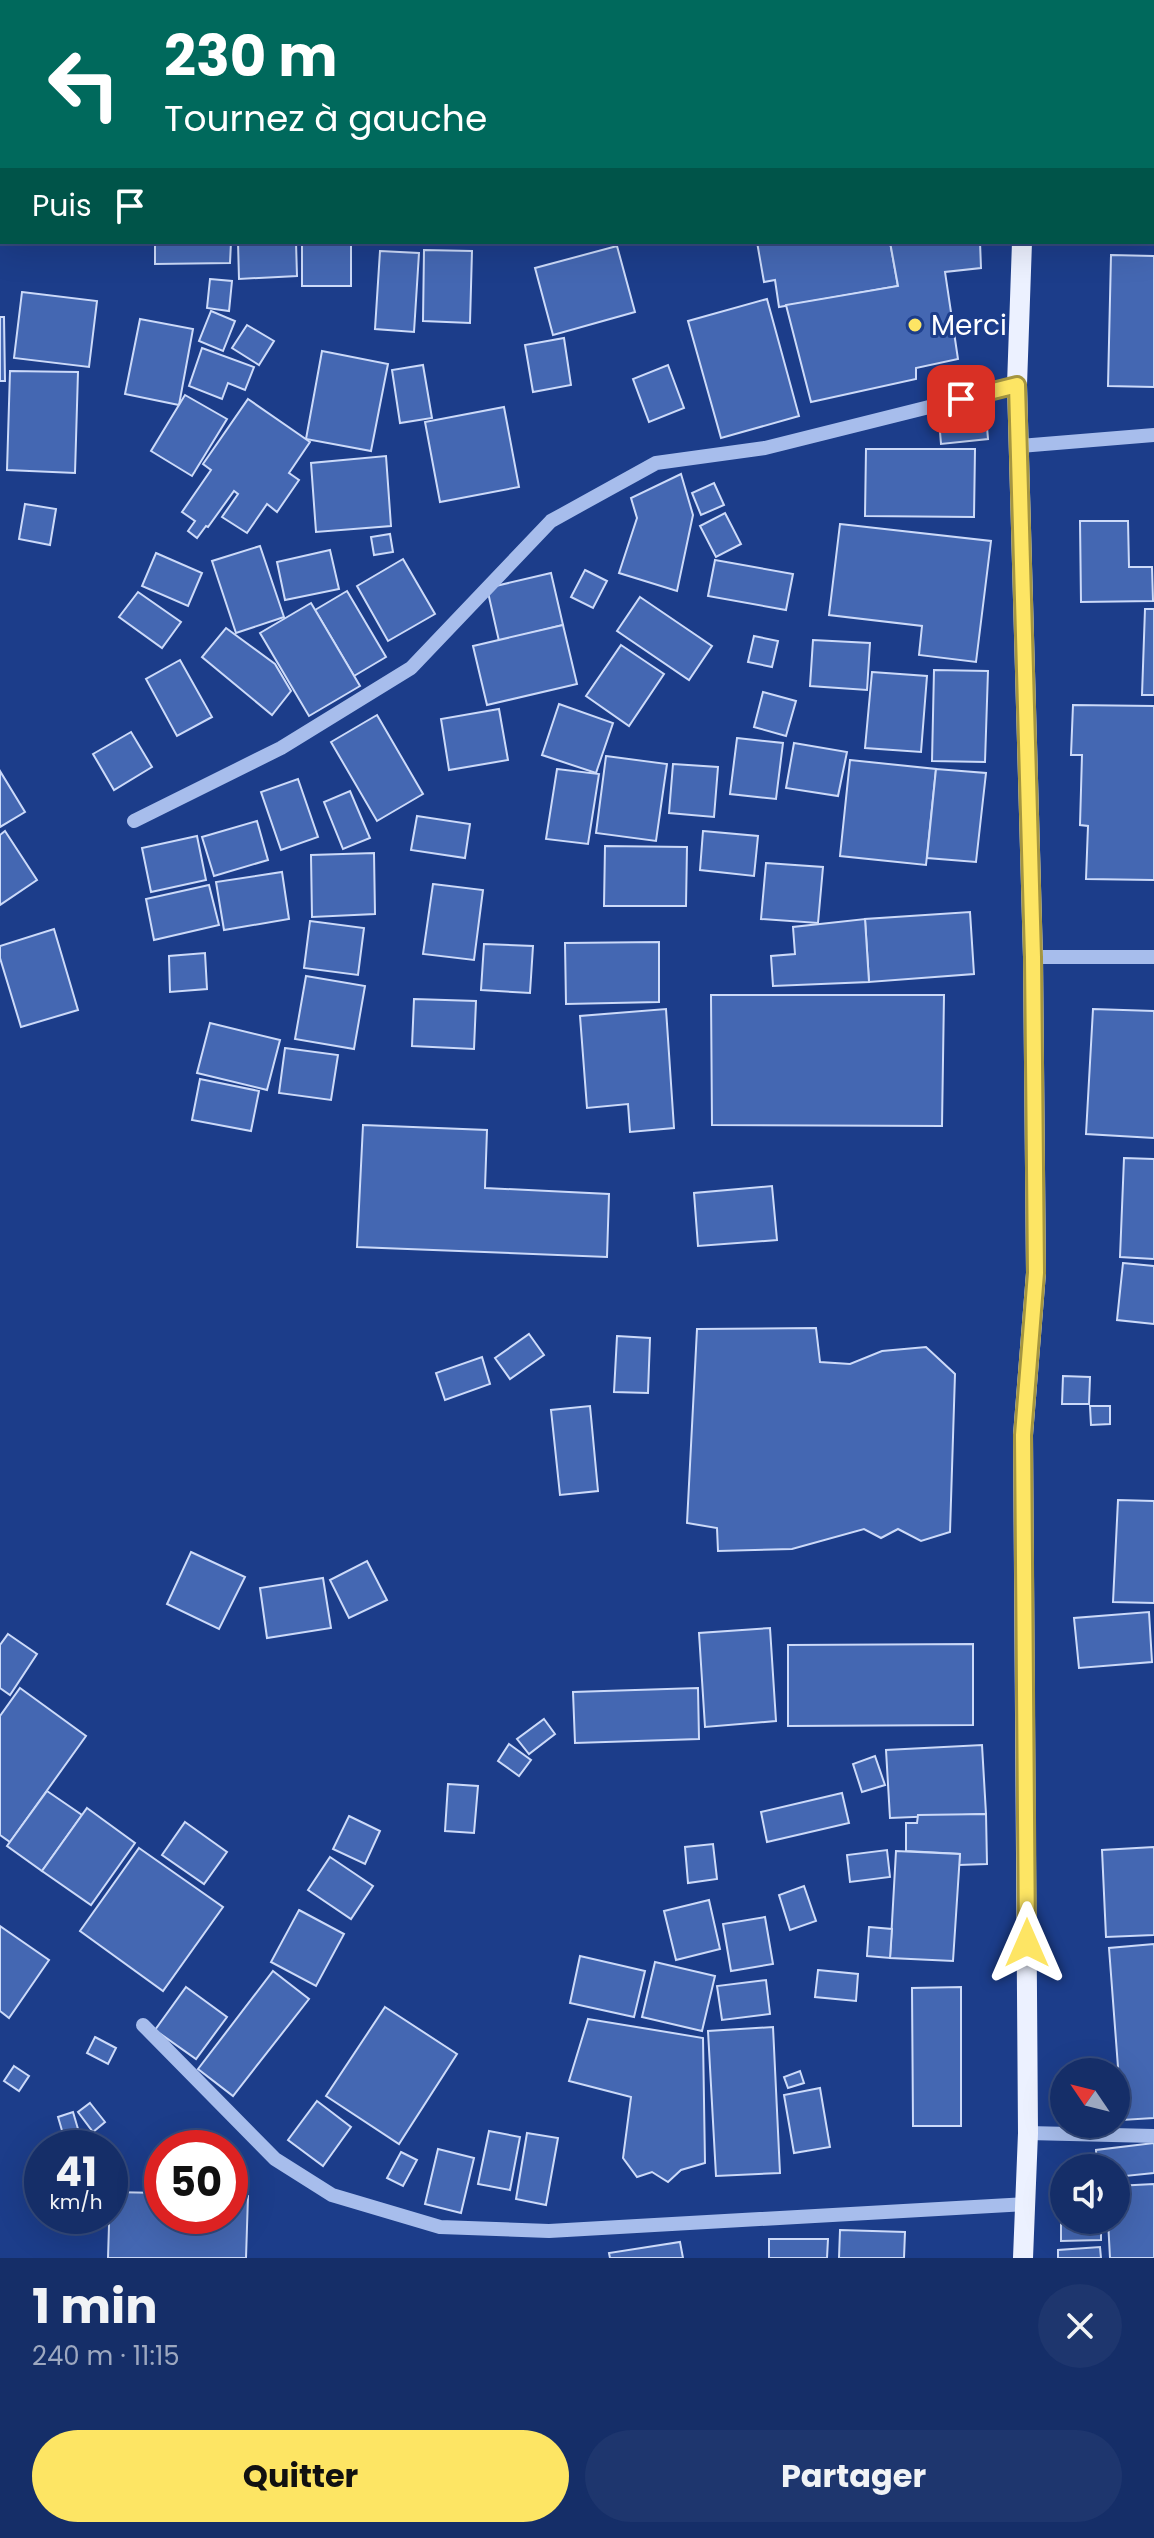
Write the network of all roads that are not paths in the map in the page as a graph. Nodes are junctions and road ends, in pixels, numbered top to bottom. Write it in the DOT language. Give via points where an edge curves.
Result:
graph roads {
  1 [pos="1022,244"];
  2 [pos="1017,385"];
  3 [pos="1154,435"];
  4 [pos="1020,446"];
  5 [pos="134,821"];
  6 [pos="1033,957"];
  7 [pos="1154,957"];
  8 [pos="143,2025"];
  9 [pos="1028,2133"];
  10 [pos="1154,2136"];
  11 [pos="1025,2204"];
  12 [pos="1023,2258"];
  1 -- 2 [label="main road"];
  2 -- 4 [label="main road"];
  2 -- 5 [label="street" via="765,448 656,463 551,521 411,668 281,748"];
  3 -- 4 [label="street"];
  4 -- 6 [label="main road"];
  6 -- 7 [label="street"];
  6 -- 9 [label="main road" via="1036,1273 1023,1435"];
  8 -- 11 [label="street" via="275,2159 332,2195 440,2227 549,2231"];
  9 -- 10 [label="street"];
  9 -- 11 [label="main road"];
  11 -- 12 [label="main road"];
}
